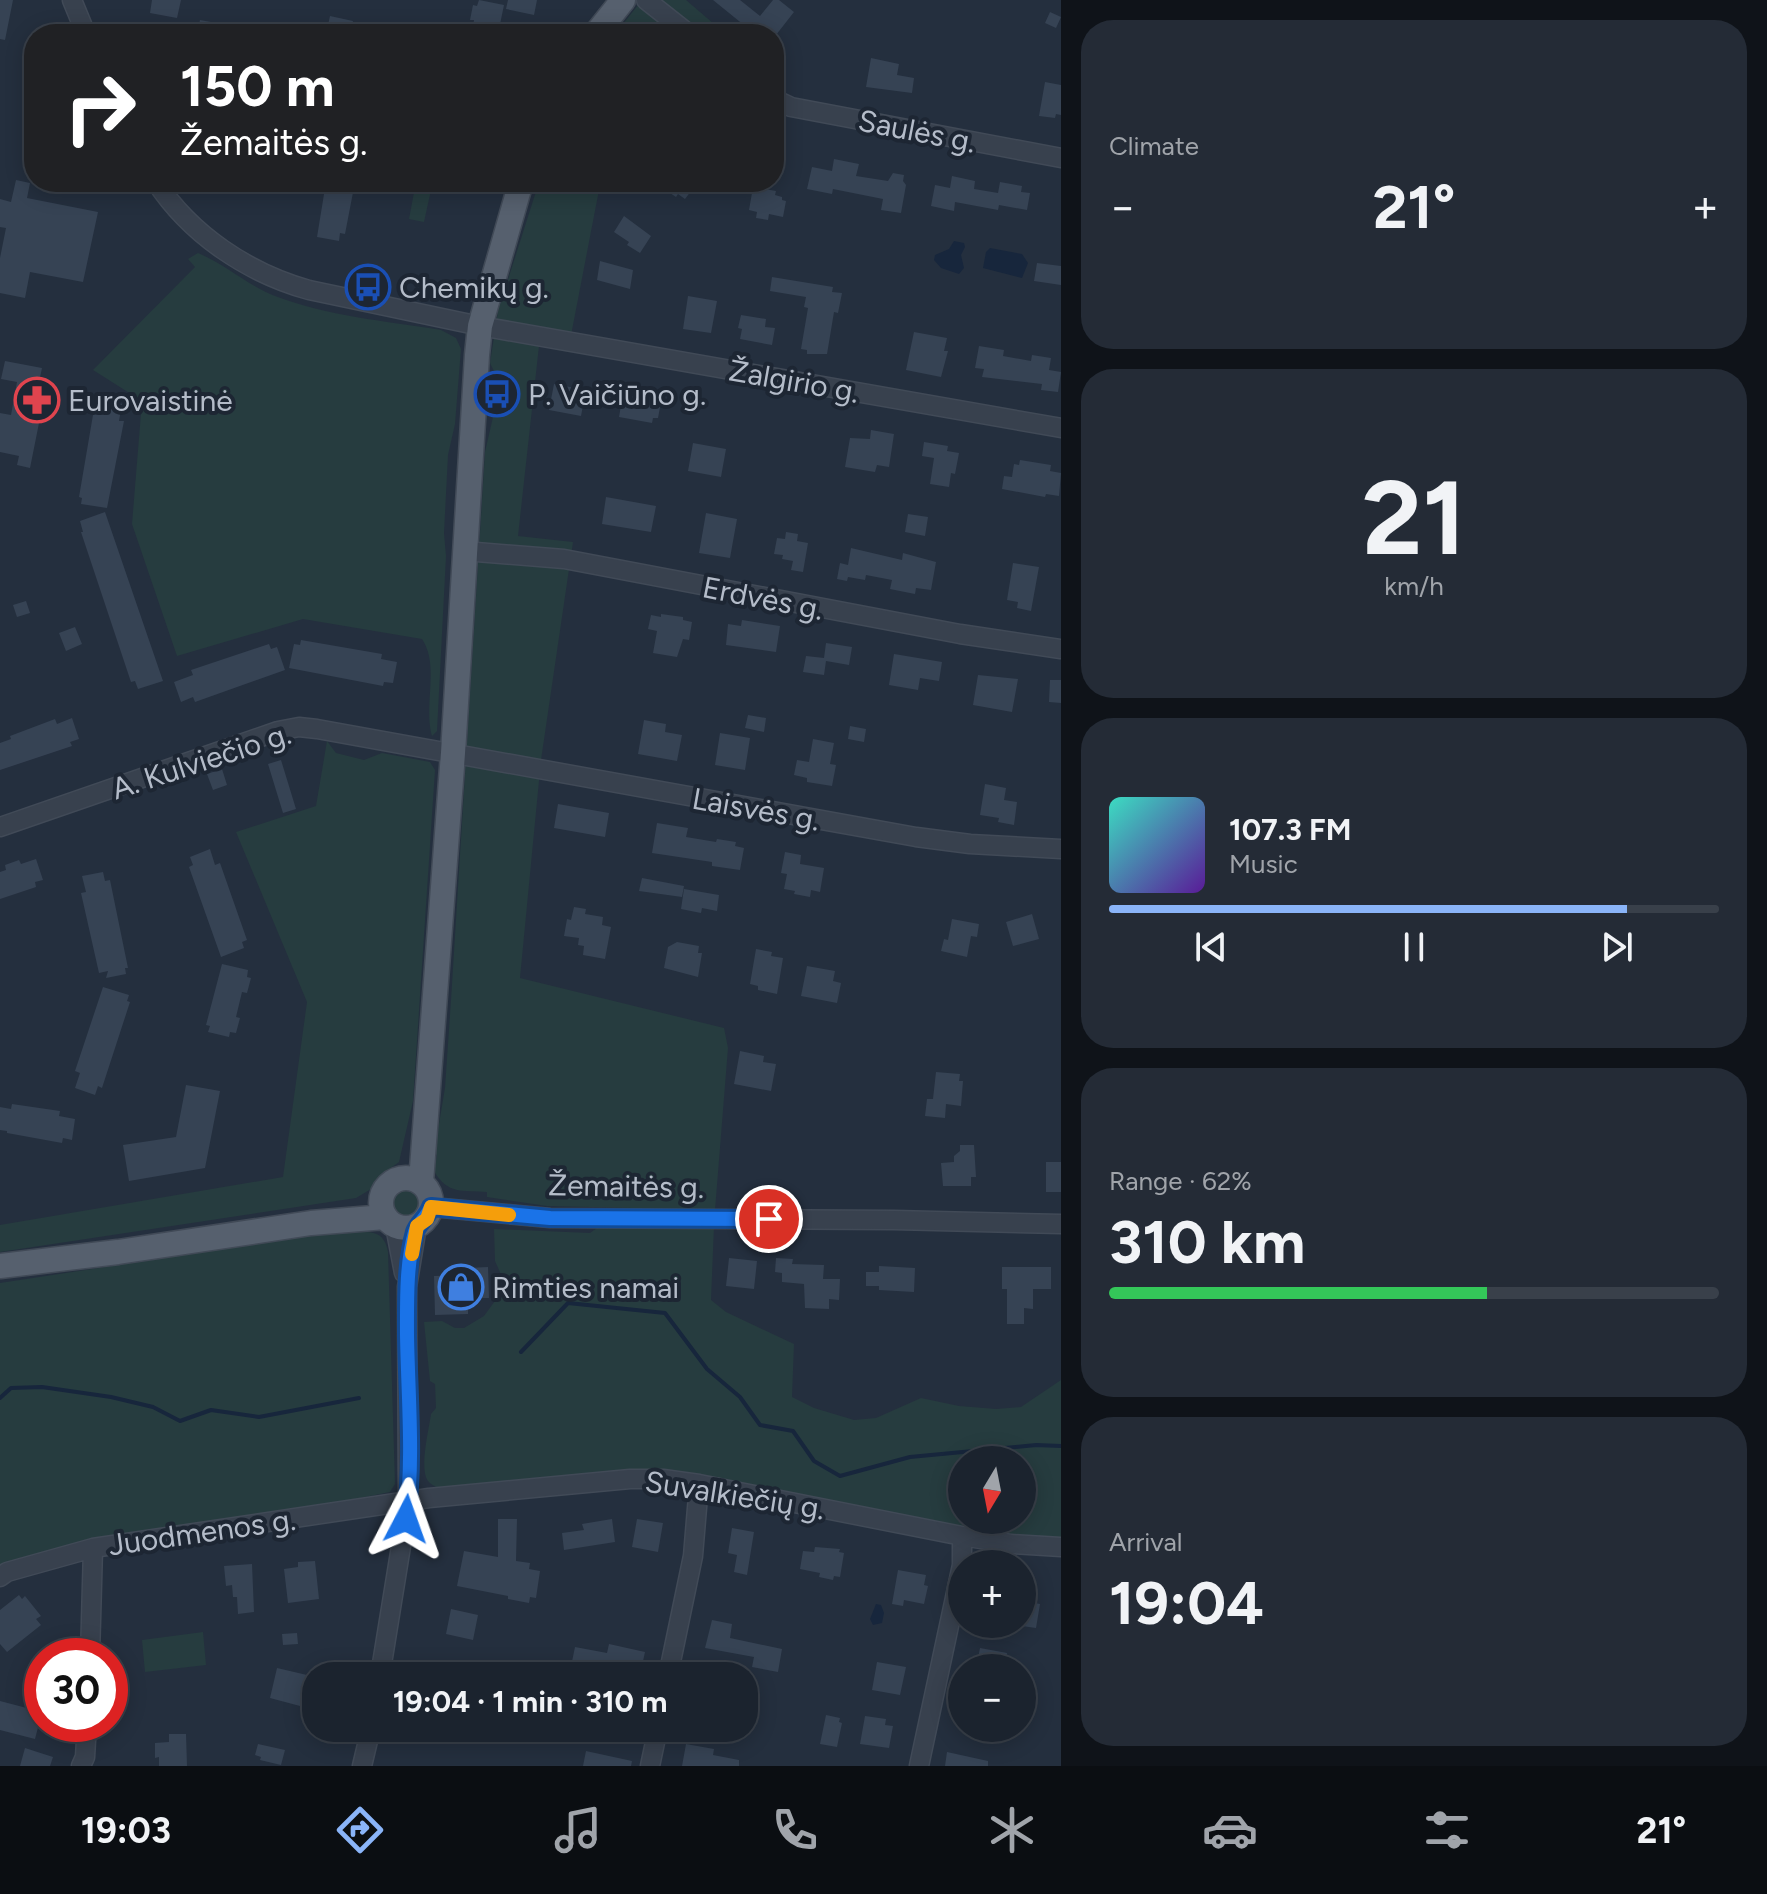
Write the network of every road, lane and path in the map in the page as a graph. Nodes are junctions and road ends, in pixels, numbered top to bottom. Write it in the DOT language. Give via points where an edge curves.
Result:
graph roads {
  1 [pos="72,0"];
  2 [pos="623,0"];
  3 [pos="646,0"];
  4 [pos="82,24"];
  5 [pos="604,24"];
  6 [pos="676,24"];
  7 [pos="784,102"];
  8 [pos="1061,158"];
  9 [pos="164,192"];
  10 [pos="518,192"];
  11 [pos="480,326"];
  12 [pos="1061,428"];
  13 [pos="464,551"];
  14 [pos="1061,649"];
  15 [pos="453,753"];
  16 [pos="0,827"];
  17 [pos="1061,849"];
  18 [pos="411,1180"];
  19 [pos="402,1215"];
  20 [pos="1061,1224"];
  21 [pos="0,1266"];
  22 [pos="699,1484"];
  23 [pos="408,1503"];
  24 [pos="962,1536"];
  25 [pos="1061,1547"];
  26 [pos="93,1548"];
  27 [pos="0,1577"];
  28 [pos="90,1638"];
  29 [pos="382,1662"];
  30 [pos="671,1662"];
  31 [pos="86,1742"];
  32 [pos="368,1742"];
  33 [pos="655,1742"];
  34 [pos="81,1766"];
  35 [pos="362,1766"];
  36 [pos="650,1766"];
  37 [pos="919,1766"];
  1 -- 4 [label="street"];
  2 -- 5 [label="main road"];
  3 -- 6 [label="street"];
  7 -- 8 [label="street, Saulės g."];
  9 -- 11 [label="street" via="201,234 284,283"];
  10 -- 11 [label="main road"];
  11 -- 12 [label="street, Žalgirio g."];
  11 -- 13 [label="main road"];
  13 -- 14 [label="street, Erdvės g." via="564,559"];
  13 -- 15 [label="main road"];
  15 -- 16 [label="street, A. Kulviečio g." via="299,727"];
  15 -- 17 [label="street, Laisvės g." via="928,839"];
  15 -- 18 [label="main road" via="426,1110"];
  18 -- 19 [label="main road" via="428,1189"];
  18 -- 19 [label="main road" via="391,1182 384,1190"];
  19 -- 20 [label="street, Žemaitės g." via="460,1211 550,1218"];
  19 -- 21 [label="main road, Žemaitės g."];
  19 -- 23 [label="street"];
  22 -- 23 [label="street, Suvalkiečių g." via="630,1479"];
  22 -- 24 [label="street, Suvalkiečių g."];
  22 -- 30 [label="street" via="693,1556"];
  23 -- 26 [label="street, Juodmenos g."];
  23 -- 29 [label="street"];
  24 -- 25 [label="street, Suvalkiečių g."];
  24 -- 37 [label="street" via="962,1565"];
  26 -- 27 [label="street, Juodmenos g."];
  26 -- 28 [label="street"];
  31 -- 34 [label="street"];
  32 -- 35 [label="street"];
  33 -- 36 [label="street"];
}
